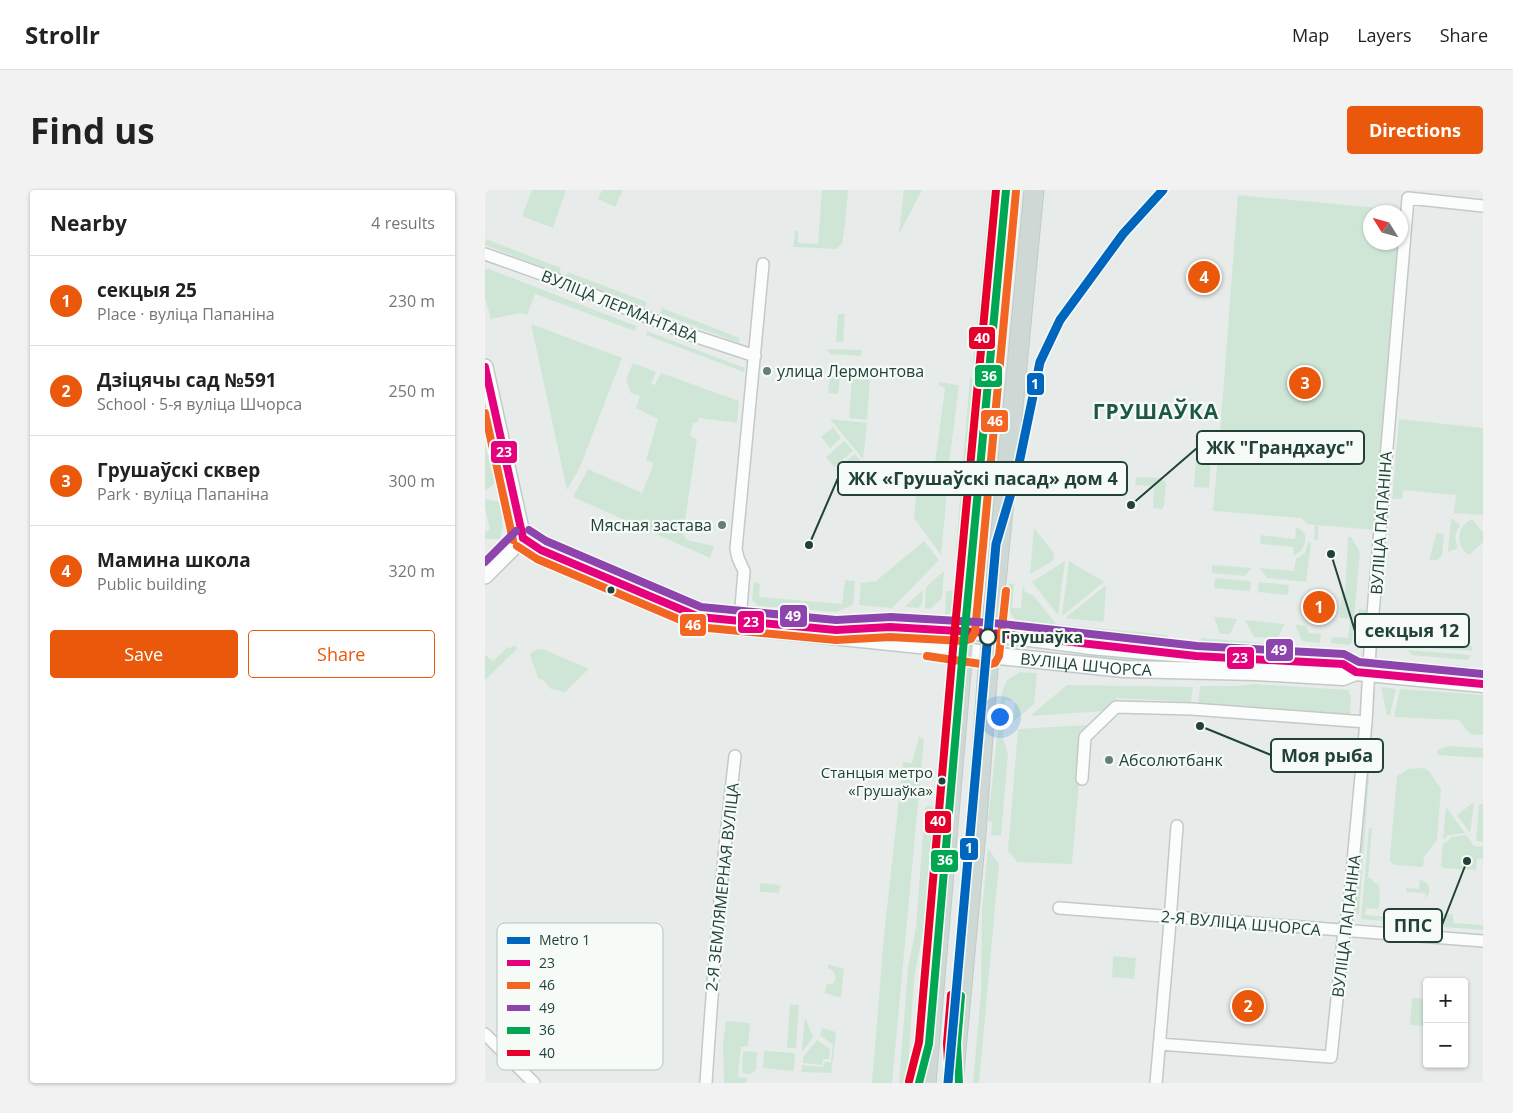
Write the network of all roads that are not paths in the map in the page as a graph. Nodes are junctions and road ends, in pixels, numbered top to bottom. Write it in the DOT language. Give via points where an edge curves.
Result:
graph roads {
  1 [pos="1006,190"];
  2 [pos="1034,190"];
  3 [pos="1483,206"];
  4 [pos="485,254"];
  5 [pos="763,264"];
  6 [pos="755,356"];
  7 [pos="485,367"];
  8 [pos="523,538"];
  9 [pos="485,576"];
  10 [pos="699,617"];
  11 [pos="740,620"];
  12 [pos="965,632"];
  13 [pos="992,633"];
  14 [pos="963,650"];
  15 [pos="989,655"];
  16 [pos="1362,672"];
  17 [pos="1483,684"];
  18 [pos="1366,722"];
  19 [pos="735,756"];
  20 [pos="1081,779"];
  21 [pos="1177,826"];
  22 [pos="1059,908"];
  23 [pos="1170,917"];
  24 [pos="1344,931"];
  25 [pos="1483,941"];
  26 [pos="485,1034"];
  27 [pos="929,1044"];
  28 [pos="957,1044"];
  29 [pos="1159,1044"];
  30 [pos="497,1046"];
  31 [pos="520,1070"];
  32 [pos="533,1083"];
  33 [pos="706,1083"];
  34 [pos="919,1083"];
  35 [pos="926,1083"];
  36 [pos="953,1083"];
  37 [pos="959,1083"];
  38 [pos="1156,1083"];
  1 -- 12 [label="main road"];
  2 -- 13 [label="main road"];
  3 -- 16 [label="street, ВУЛІЦА ПАПАНІНА" via="1408,198"];
  4 -- 6 [label="street, ВУЛІЦА ЛЕРМАНТАВА" via="558,280 685,333"];
  5 -- 6 [label="street"];
  6 -- 11 [label="street" via="736,549 744,571"];
  7 -- 8 [label="street"];
  8 -- 9 [label="street"];
  8 -- 10 [label="street, ВУЛІЦА ШЧОРСА" via="541,550"];
  10 -- 11 [label="street, ВУЛІЦА ШЧОРСА"];
  10 -- 14 [label="street, ВУЛІЦА ШЧОРСА" via="717,625"];
  11 -- 12 [label="street, ВУЛІЦА ШЧОРСА" via="837,630 890,627"];
  12 -- 13 [label="main road, ВУЛІЦА ШЧОРСА"];
  12 -- 14 [label="main road"];
  13 -- 15 [label="main road"];
  13 -- 16 [label="main road, ВУЛІЦА ШЧОРСА" via="1196,656 1343,664"];
  14 -- 15 [label="main road, ВУЛІЦА ШЧОРСА"];
  14 -- 27 [label="main road"];
  15 -- 16 [label="main road, ВУЛІЦА ШЧОРСА" via="1124,669 1343,677"];
  15 -- 28 [label="main road"];
  16 -- 17 [label="main road, ВУЛІЦА ШЧОРСА"];
  16 -- 18 [label="street, ВУЛІЦА ПАПАНІНА"];
  18 -- 20 [label="street" via="1116,706 1085,737"];
  18 -- 24 [label="street, ВУЛІЦА ПАПАНІНА"];
  19 -- 33 [label="street, 2-Я ЗЕМЛЯМЕРНАЯ ВУЛІЦА" via="723,861"];
  21 -- 23 [label="street"];
  22 -- 23 [label="street, 2-Я ВУЛІЦА ШЧОРСА"];
  23 -- 24 [label="street, 2-Я ВУЛІЦА ШЧОРСА"];
  23 -- 29 [label="street"];
  24 -- 25 [label="street, 2-Я ВУЛІЦА ШЧОРСА"];
  24 -- 29 [label="street, ВУЛІЦА ПАПАНІНА" via="1331,1057"];
  26 -- 30 [label="street"];
  27 -- 34 [label="main road"];
  27 -- 35 [label="main road"];
  28 -- 36 [label="main road"];
  28 -- 37 [label="main road"];
  29 -- 38 [label="street"];
  31 -- 32 [label="street"];
}
